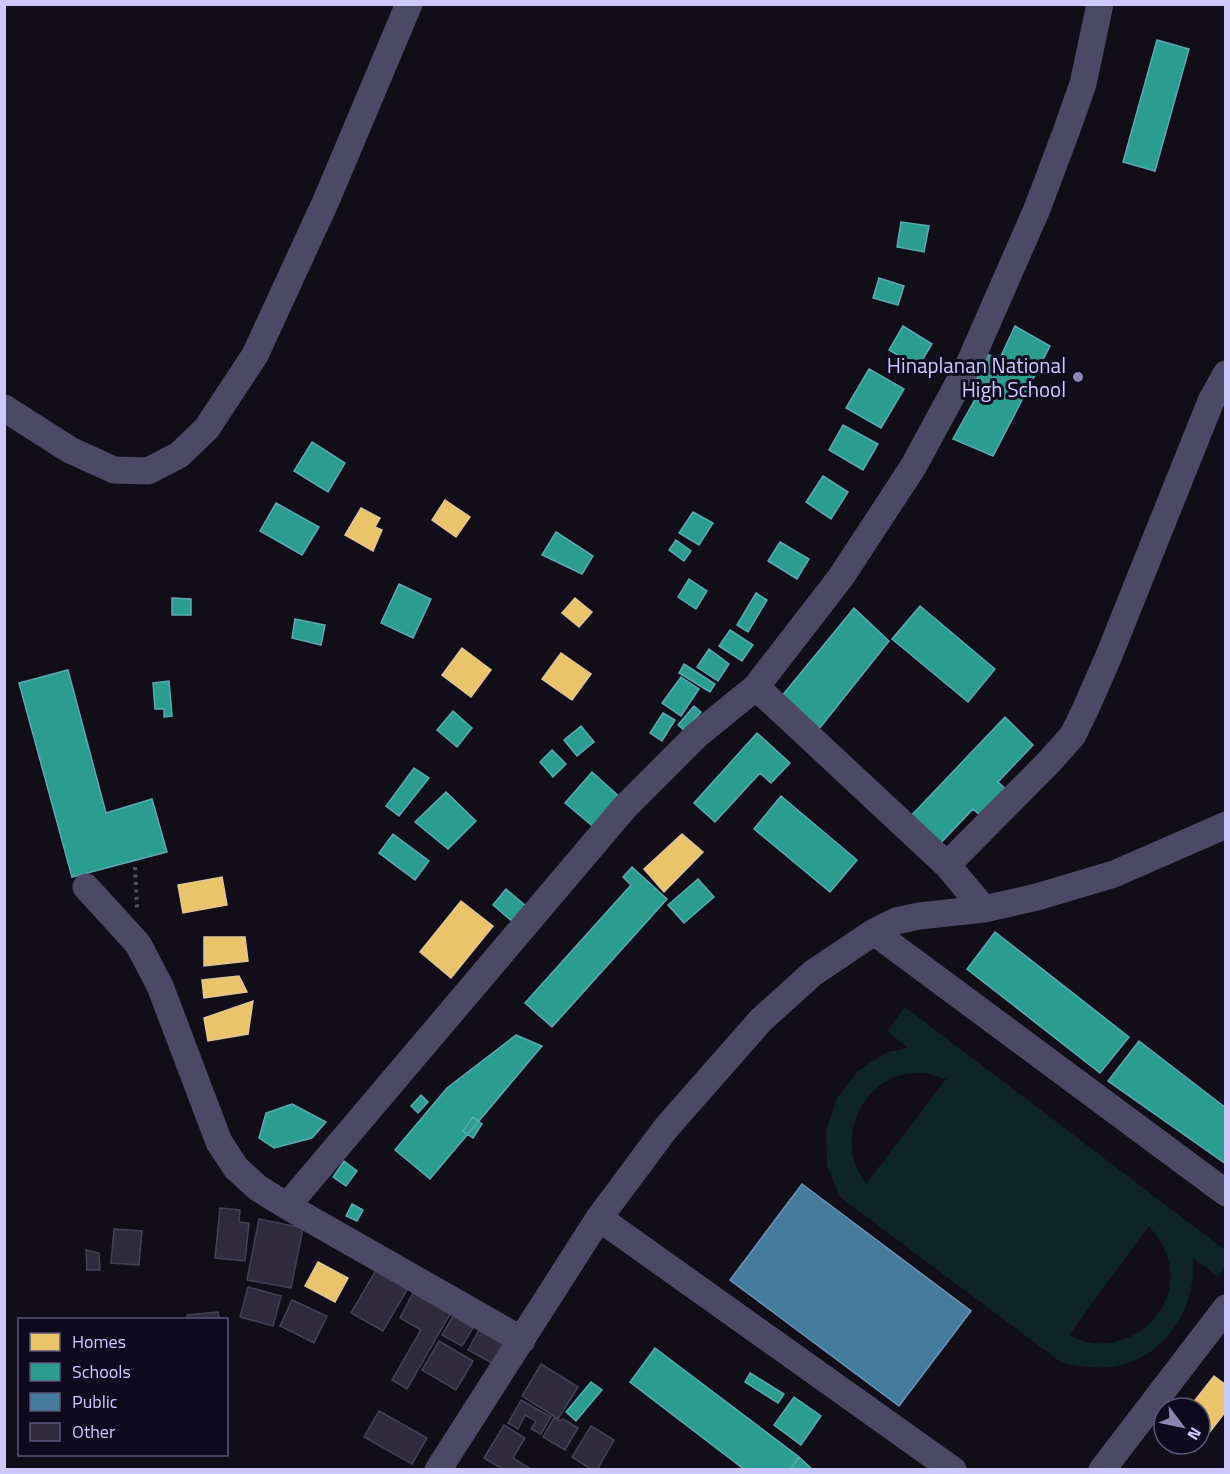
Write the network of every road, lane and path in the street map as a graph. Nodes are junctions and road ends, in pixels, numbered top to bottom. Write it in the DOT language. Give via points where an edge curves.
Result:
graph roads {
  1 [pos="409,4"];
  2 [pos="1100,4"];
  3 [pos="1226,374"];
  4 [pos="4,408"];
  5 [pos="756,687"];
  6 [pos="1226,825"];
  7 [pos="947,865"];
  8 [pos="87,887"];
  9 [pos="984,909"];
  10 [pos="874,932"];
  11 [pos="1226,1193"];
  12 [pos="286,1206"];
  13 [pos="599,1218"];
  14 [pos="1226,1308"];
  15 [pos="522,1340"];
  16 [pos="444,1467"];
  17 [pos="953,1470"];
  18 [pos="1102,1470"];
  1 -- 4 [label="street" via="326,201 255,355 207,428 179,456 148,471 114,470 70,450"];
  2 -- 5 [label="street" via="1083,84 1066,132 970,362 913,467 848,567"];
  3 -- 7 [label="street" via="1211,401 1108,658 1072,735"];
  5 -- 7 [label="street"];
  5 -- 12 [label="street" via="697,735 625,807"];
  6 -- 9 [label="street" via="1114,874"];
  7 -- 9 [label="street"];
  8 -- 12 [label="street" via="138,944 151,966 219,1142 236,1168"];
  9 -- 10 [label="street" via="919,916"];
  10 -- 11 [label="street"];
  10 -- 13 [label="street" via="813,973 761,1020 666,1128"];
  12 -- 15 [label="street"];
  13 -- 15 [label="street"];
  13 -- 17 [label="street"];
  14 -- 18 [label="street"];
  15 -- 16 [label="street"];
}
